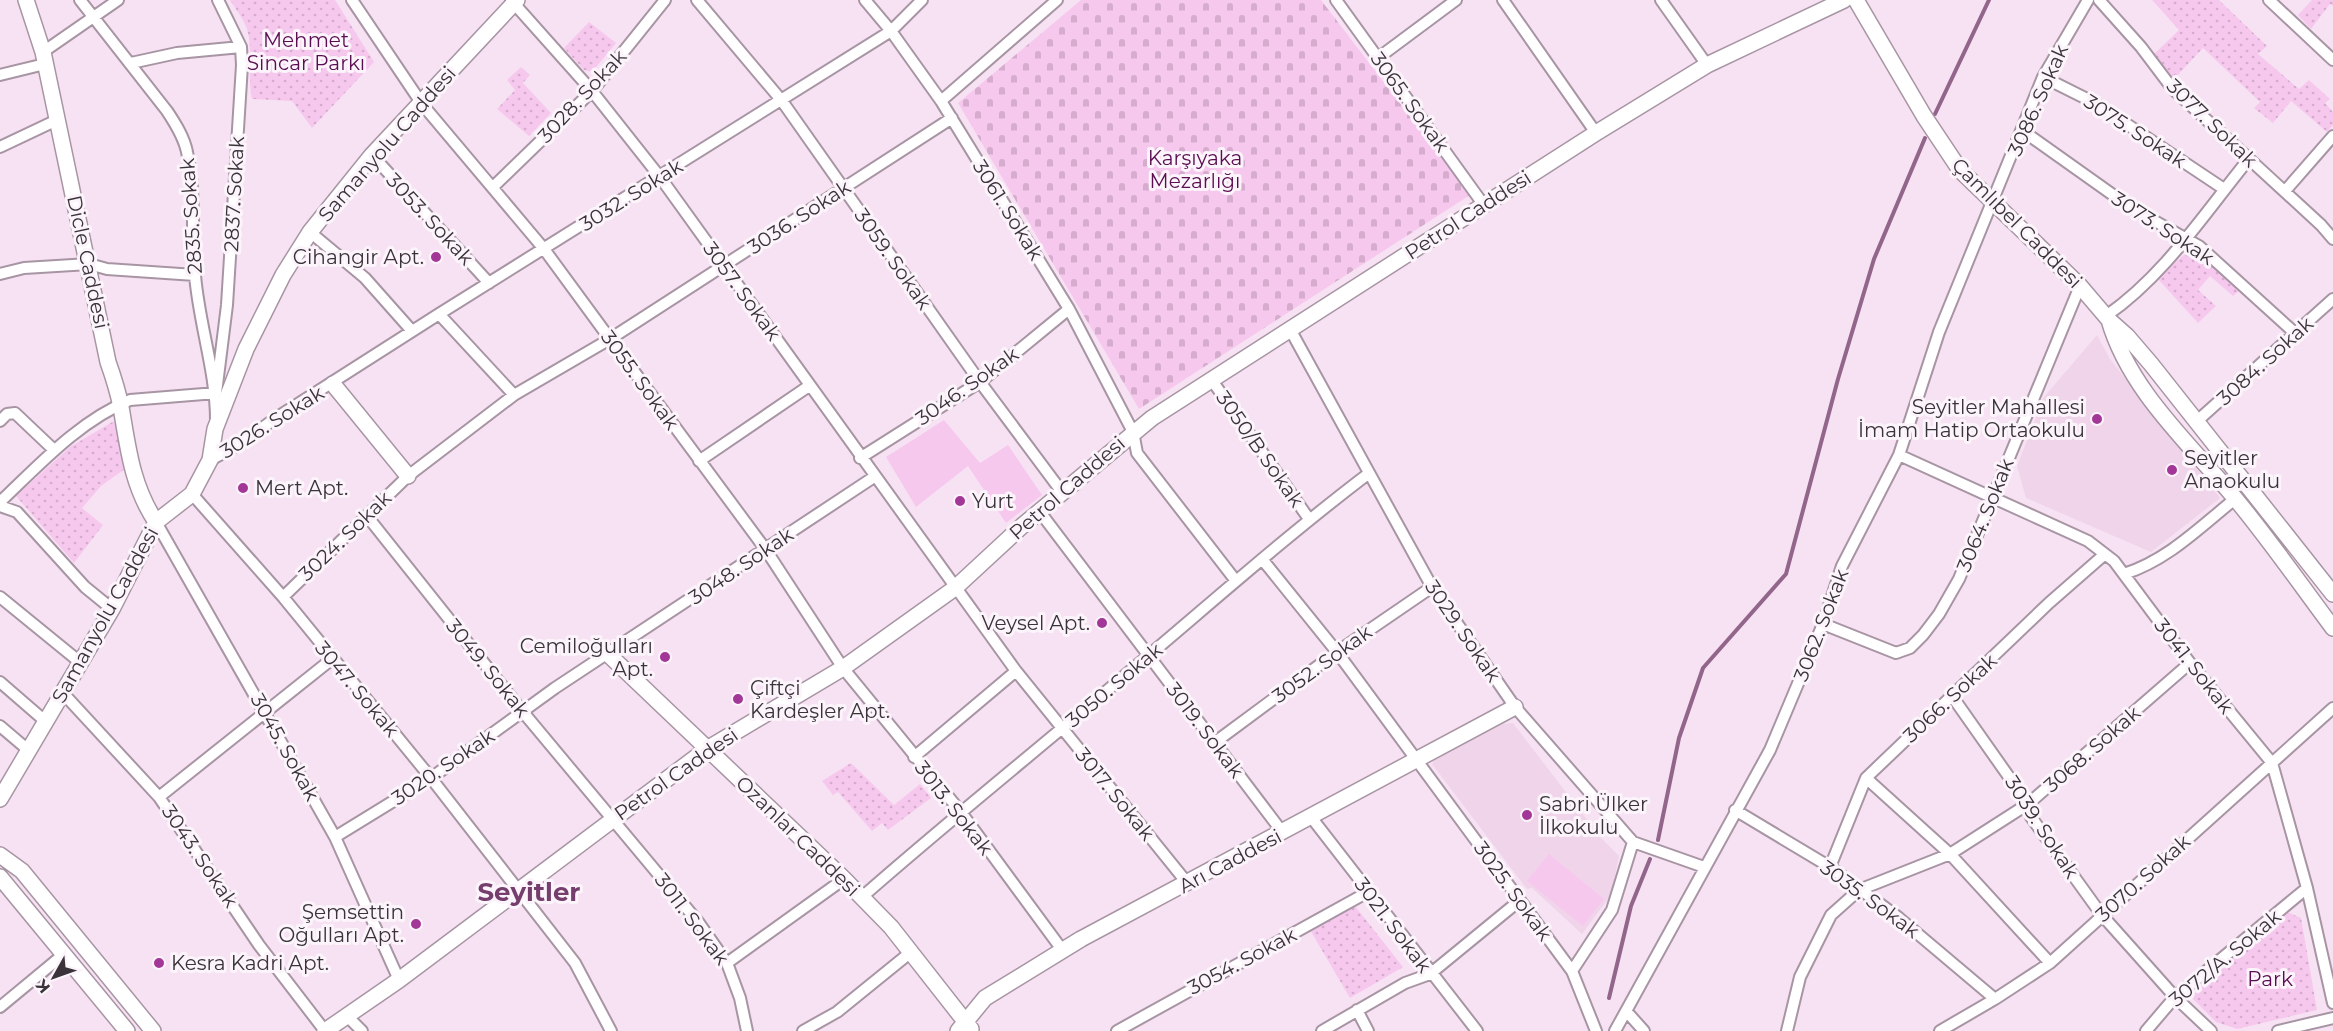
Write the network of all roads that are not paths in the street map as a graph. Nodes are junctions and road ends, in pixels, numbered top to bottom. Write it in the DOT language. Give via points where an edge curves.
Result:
graph roads {
  1 [pos="26,0"];
  2 [pos="80,0"];
  3 [pos="118,0"];
  4 [pos="218,0"];
  5 [pos="352,0"];
  6 [pos="665,0"];
  7 [pos="698,0"];
  8 [pos="865,0"];
  9 [pos="922,0"];
  10 [pos="1057,0"];
  11 [pos="1336,0"];
  12 [pos="1456,0"];
  13 [pos="1503,0"];
  14 [pos="1661,0"];
  15 [pos="1844,0"];
  16 [pos="1856,0"];
  17 [pos="2088,0"];
  18 [pos="2099,0"];
  19 [pos="2270,0"];
  20 [pos="514,1"];
  21 [pos="95,18"];
  22 [pos="891,31"];
  23 [pos="241,47"];
  24 [pos="44,58"];
  25 [pos="1378,58"];
  26 [pos="2333,60"];
  27 [pos="131,63"];
  28 [pos="1707,65"];
  29 [pos="0,75"];
  30 [pos="2043,77"];
  31 [pos="592,91"];
  32 [pos="782,101"];
  33 [pos="941,101"];
  34 [pos="422,104"];
  35 [pos="951,118"];
  36 [pos="57,120"];
  37 [pos="2023,131"];
  38 [pos="1596,133"];
  39 [pos="2333,136"];
  40 [pos="0,147"];
  41 [pos="372,155"];
  42 [pos="2248,160"];
  43 [pos="660,177"];
  44 [pos="493,187"];
  45 [pos="843,188"];
  46 [pos="2224,189"];
  47 [pos="2286,191"];
  48 [pos="1993,203"];
  49 [pos="1483,204"];
  50 [pos="310,232"];
  51 [pos="2187,239"];
  52 [pos="2333,239"];
  53 [pos="543,249"];
  54 [pos="89,264"];
  55 [pos="723,266"];
  56 [pos="0,274"];
  57 [pos="195,275"];
  58 [pos="489,283"];
  59 [pos="2080,286"];
  60 [pos="2333,300"];
  61 [pos="1069,309"];
  62 [pos="439,314"];
  63 [pos="2108,318"];
  64 [pos="412,331"];
  65 [pos="1290,331"];
  66 [pos="2296,334"];
  67 [pos="610,339"];
  68 [pos="1211,380"];
  69 [pos="980,382"];
  70 [pos="333,384"];
  71 [pos="809,386"];
  72 [pos="216,393"];
  73 [pos="514,396"];
  74 [pos="121,404"];
  75 [pos="0,421"];
  76 [pos="2196,422"];
  77 [pos="215,429"];
  78 [pos="1133,432"];
  79 [pos="54,450"];
  80 [pos="1899,455"];
  81 [pos="860,458"];
  82 [pos="210,460"];
  83 [pos="699,461"];
  84 [pos="1368,474"];
  85 [pos="408,476"];
  86 [pos="874,477"];
  87 [pos="1062,492"];
  88 [pos="192,494"];
  89 [pos="1993,496"];
  90 [pos="2235,498"];
  91 [pos="0,504"];
  92 [pos="1040,512"];
  93 [pos="367,516"];
  94 [pos="1309,519"];
  95 [pos="156,522"];
  96 [pos="766,550"];
  97 [pos="2106,554"];
  98 [pos="1262,559"];
  99 [pos="2124,574"];
  100 [pos="1236,581"];
  101 [pos="1432,587"];
  102 [pos="955,588"];
  103 [pos="2333,594"];
  104 [pos="0,597"];
  105 [pos="283,597"];
  106 [pos="112,609"];
  107 [pos="1823,624"];
  108 [pos="2333,628"];
  109 [pos="1337,652"];
  110 [pos="608,654"];
  111 [pos="1149,655"];
  112 [pos="332,660"];
  113 [pos="81,663"];
  114 [pos="2190,663"];
  115 [pos="843,668"];
  116 [pos="1016,671"];
  117 [pos="0,682"];
  118 [pos="62,692"];
  119 [pos="1952,696"];
  120 [pos="1515,707"];
  121 [pos="2333,708"];
  122 [pos="523,712"];
  123 [pos="267,713"];
  124 [pos="45,720"];
  125 [pos="0,726"];
  126 [pos="1062,729"];
  127 [pos="1214,743"];
  128 [pos="27,749"];
  129 [pos="707,749"];
  130 [pos="914,757"];
  131 [pos="1416,758"];
  132 [pos="2272,763"];
  133 [pos="431,778"];
  134 [pos="1866,778"];
  135 [pos="159,797"];
  136 [pos="0,799"];
  137 [pos="2028,804"];
  138 [pos="1735,810"];
  139 [pos="960,811"];
  140 [pos="1311,817"];
  141 [pos="613,819"];
  142 [pos="1283,833"];
  143 [pos="335,837"];
  144 [pos="1633,842"];
  145 [pos="1950,854"];
  146 [pos="0,855"];
  147 [pos="1704,867"];
  148 [pos="1830,867"];
  149 [pos="0,878"];
  150 [pos="844,879"];
  151 [pos="1188,884"];
  152 [pos="2307,888"];
  153 [pos="517,890"];
  154 [pos="1859,890"];
  155 [pos="1368,892"];
  156 [pos="862,897"];
  157 [pos="1519,901"];
  158 [pos="2101,914"];
  159 [pos="1063,951"];
  160 [pos="911,952"];
  161 [pos="64,954"];
  162 [pos="728,963"];
  163 [pos="2050,963"];
  164 [pos="1572,971"];
  165 [pos="1430,974"];
  166 [pos="399,980"];
  167 [pos="2175,997"];
  168 [pos="1995,999"];
  169 [pos="2333,1003"];
  170 [pos="0,1007"];
  171 [pos="1357,1010"];
  172 [pos="1627,1012"];
  173 [pos="347,1016"];
  174 [pos="2333,1018"];
  175 [pos="966,1028"];
  176 [pos="1952,1028"];
  177 [pos="127,1031"];
  178 [pos="153,1031"];
  179 [pos="325,1031"];
  180 [pos="362,1031"];
  181 [pos="611,1031"];
  182 [pos="747,1031"];
  183 [pos="803,1031"];
  184 [pos="1117,1031"];
  185 [pos="1322,1031"];
  186 [pos="1368,1031"];
  187 [pos="1477,1031"];
  188 [pos="1596,1031"];
  189 [pos="1616,1031"];
  190 [pos="1644,1031"];
  191 [pos="1787,1031"];
  192 [pos="1940,1031"];
  193 [pos="2146,1031"];
  194 [pos="2211,1031"];
  195 [pos="2278,1031"];
  1 -- 24 [label="street, Dicle Caddesi"];
  2 -- 21 [label="street, 2835. Sokak"];
  3 -- 21 [label="street"];
  4 -- 23 [label="street, 2837. Sokak"];
  5 -- 34 [label="street, 3055. Sokak"];
  6 -- 31 [label="street, 3028. Sokak"];
  7 -- 32 [label="street, 3059. Sokak"];
  8 -- 22 [label="street, 3061. Sokak"];
  9 -- 22 [label="street, 3032. Sokak"];
  10 -- 33 [label="street"];
  11 -- 25 [label="street, 3065. Sokak"];
  12 -- 25 [label="street"];
  13 -- 38 [label="street"];
  14 -- 28 [label="street"];
  15 -- 28 [label="street, Petrol Caddesi"];
  16 -- 48 [label="street, Çamlıbel Caddesi" via="1960,170"];
  17 -- 30 [label="street, 3086. Sokak"];
  18 -- 42 [label="street, 3077. Sokak" via="2172,88"];
  19 -- 26 [label="street"];
  20 -- 31 [label="street, 3057. Sokak"];
  20 -- 34 [label="street, Samanyolu Caddesi"];
  21 -- 24 [label="street"];
  21 -- 27 [label="street, 2835. Sokak"];
  22 -- 32 [label="street, 3032. Sokak"];
  22 -- 33 [label="street, 3061. Sokak"];
  23 -- 27 [label="street" via="177,53"];
  23 -- 72 [label="street, 2837. Sokak" via="227,305"];
  24 -- 29 [label="street"];
  24 -- 36 [label="street, Dicle Caddesi"];
  25 -- 49 [label="street, 3065. Sokak"];
  27 -- 57 [label="street, 2835. Sokak" via="176,124 187,151"];
  28 -- 38 [label="street, Petrol Caddesi"];
  30 -- 37 [label="street, 3086. Sokak"];
  30 -- 46 [label="street, 3075. Sokak" via="2095,103"];
  31 -- 43 [label="street, 3057. Sokak"];
  31 -- 44 [label="street, 3028. Sokak"];
  32 -- 43 [label="street, 3032. Sokak"];
  32 -- 45 [label="street, 3059. Sokak"];
  33 -- 35 [label="street, 3061. Sokak"];
  34 -- 41 [label="street, Samanyolu Caddesi"];
  34 -- 44 [label="street, 3055. Sokak"];
  35 -- 45 [label="street, 3036. Sokak"];
  35 -- 61 [label="street, 3061. Sokak"];
  36 -- 40 [label="street"];
  36 -- 54 [label="street, Dicle Caddesi"];
  37 -- 48 [label="street, 3086. Sokak"];
  37 -- 51 [label="street, 3073. Sokak" via="2130,207"];
  38 -- 49 [label="street, Petrol Caddesi"];
  39 -- 47 [label="street"];
  41 -- 50 [label="street, Samanyolu Caddesi"];
  41 -- 58 [label="street, 3053. Sokak"];
  42 -- 46 [label="street"];
  42 -- 47 [label="street, 3077. Sokak"];
  43 -- 53 [label="street, 3032. Sokak"];
  43 -- 55 [label="street, 3057. Sokak"];
  44 -- 53 [label="street, 3055. Sokak"];
  45 -- 55 [label="street, 3036. Sokak"];
  45 -- 69 [label="street, 3059. Sokak"];
  46 -- 51 [label="street"];
  47 -- 52 [label="street, 3077. Sokak"];
  48 -- 59 [label="street, Çamlıbel Caddesi"];
  48 -- 80 [label="street, 3062. Sokak" via="1939,332"];
  49 -- 65 [label="street, Petrol Caddesi"];
  50 -- 64 [label="street" via="365,278"];
  50 -- 77 [label="street, Samanyolu Caddesi" via="283,275 246,349"];
  51 -- 63 [label="street"];
  51 -- 66 [label="street, 3073. Sokak"];
  53 -- 58 [label="street, 3032. Sokak"];
  53 -- 67 [label="street, 3055. Sokak"];
  54 -- 56 [label="street" via="24,268"];
  54 -- 57 [label="street" via="107,269"];
  54 -- 74 [label="street, Dicle Caddesi" via="108,362"];
  55 -- 67 [label="street, 3036. Sokak"];
  55 -- 71 [label="street, 3057. Sokak"];
  57 -- 72 [label="street, 2835. Sokak"];
  58 -- 62 [label="street, 3032. Sokak"];
  59 -- 63 [label="street, Çamlıbel Caddesi"];
  59 -- 89 [label="street, 3064. Sokak"];
  60 -- 66 [label="street, 3084. Sokak"];
  61 -- 69 [label="street, 3046. Sokak"];
  61 -- 78 [label="street, 3061. Sokak"];
  62 -- 64 [label="street, 3032. Sokak"];
  62 -- 73 [label="street"];
  63 -- 76 [label="street, Çamlıbel Caddesi"];
  63 -- 90 [label="street, Çamlıbel Caddesi" via="2128,368"];
  64 -- 70 [label="street, 3032. Sokak"];
  65 -- 68 [label="street, Petrol Caddesi"];
  65 -- 84 [label="street, 3029. Sokak"];
  66 -- 76 [label="street, 3084. Sokak"];
  67 -- 73 [label="street, 3036. Sokak"];
  67 -- 83 [label="street, 3055. Sokak"];
  68 -- 78 [label="street, Petrol Caddesi"];
  68 -- 94 [label="street, 3050/B Sokak"];
  69 -- 81 [label="street, 3046. Sokak"];
  69 -- 87 [label="street, 3059. Sokak"];
  70 -- 82 [label="street, 3026. Sokak"];
  70 -- 85 [label="street"];
  71 -- 81 [label="street, 3057. Sokak"];
  71 -- 83 [label="street"];
  72 -- 74 [label="street"];
  72 -- 77 [label="street, 2835. Sokak"];
  73 -- 85 [label="street, 3036. Sokak"];
  74 -- 79 [label="street"];
  74 -- 95 [label="street, Dicle Caddesi" via="133,475"];
  75 -- 79 [label="street" via="15,413"];
  76 -- 103 [label="street, Çamlıbel Caddesi"];
  77 -- 82 [label="street, Samanyolu Caddesi"];
  78 -- 87 [label="street, Petrol Caddesi"];
  78 -- 100 [label="street, 3061. Sokak" via="1137,453"];
  79 -- 91 [label="street"];
  80 -- 89 [label="street, 3041. Sokak"];
  80 -- 107 [label="street, 3062. Sokak" via="1842,566"];
  81 -- 86 [label="street, 3057. Sokak"];
  82 -- 88 [label="street, Samanyolu Caddesi"];
  83 -- 96 [label="street, 3055. Sokak"];
  84 -- 94 [label="street, 3050. Sokak"];
  84 -- 101 [label="street, 3029. Sokak"];
  85 -- 93 [label="street, 3024. Sokak"];
  86 -- 96 [label="street, 3048. Sokak"];
  86 -- 102 [label="street, 3057. Sokak"];
  87 -- 92 [label="street, Petrol Caddesi"];
  88 -- 95 [label="street, Samanyolu Caddesi"];
  88 -- 105 [label="street, 3047. Sokak"];
  89 -- 97 [label="street, 3041. Sokak" via="2088,541"];
  89 -- 107 [label="street, 3064. Sokak" via="1959,579 1939,614 1910,648 1896,653"];
  90 -- 99 [label="street" via="2173,550"];
  90 -- 108 [label="street, Çamlıbel Caddesi"];
  91 -- 106 [label="street" via="17,512 85,587"];
  92 -- 102 [label="street, Petrol Caddesi"];
  92 -- 111 [label="street, 3019. Sokak"];
  93 -- 105 [label="street, 3024. Sokak"];
  93 -- 122 [label="street, 3049. Sokak"];
  94 -- 98 [label="street, 3050. Sokak"];
  95 -- 106 [label="street, Samanyolu Caddesi"];
  95 -- 123 [label="street, 3045. Sokak"];
  96 -- 110 [label="street, 3048. Sokak"];
  96 -- 115 [label="street, 3055. Sokak"];
  97 -- 99 [label="street, 3041. Sokak"];
  97 -- 119 [label="street, 3066. Sokak"];
  98 -- 100 [label="street, 3050. Sokak"];
  98 -- 109 [label="street, 3025. Sokak"];
  99 -- 114 [label="street, 3041. Sokak"];
  100 -- 111 [label="street, 3050. Sokak"];
  101 -- 109 [label="street, 3052. Sokak"];
  101 -- 120 [label="street, 3029. Sokak"];
  102 -- 115 [label="street, Petrol Caddesi"];
  102 -- 116 [label="street, 3017. Sokak"];
  104 -- 113 [label="street"];
  105 -- 112 [label="street, 3047. Sokak"];
  106 -- 113 [label="street, Samanyolu Caddesi"];
  107 -- 138 [label="street, 3062. Sokak" via="1770,750"];
  109 -- 127 [label="street, 3052. Sokak"];
  109 -- 131 [label="street, 3025. Sokak"];
  110 -- 122 [label="street, 3020. Sokak"];
  110 -- 129 [label="street, Ozanlar Caddesi"];
  111 -- 126 [label="street, 3050. Sokak"];
  111 -- 127 [label="street, 3019. Sokak"];
  112 -- 123 [label="street"];
  112 -- 133 [label="street, 3047. Sokak"];
  113 -- 118 [label="street, Samanyolu Caddesi"];
  114 -- 132 [label="street, 3041. Sokak"];
  114 -- 137 [label="street, 3068. Sokak"];
  115 -- 129 [label="street, Petrol Caddesi"];
  115 -- 130 [label="street, 3013. Sokak"];
  116 -- 126 [label="street, 3017. Sokak"];
  116 -- 130 [label="street"];
  117 -- 124 [label="street"];
  118 -- 124 [label="street, Samanyolu Caddesi"];
  118 -- 135 [label="street, 3043. Sokak"];
  119 -- 134 [label="street, 3066. Sokak"];
  119 -- 137 [label="street, 3039. Sokak"];
  120 -- 131 [label="street, Arı Caddesi"];
  120 -- 144 [label="street, 3029. Sokak"];
  121 -- 132 [label="street, 3070. Sokak"];
  122 -- 133 [label="street, 3020. Sokak"];
  122 -- 141 [label="street, 3049. Sokak"];
  123 -- 135 [label="street"];
  123 -- 143 [label="street, 3045. Sokak"];
  124 -- 128 [label="street, Samanyolu Caddesi"];
  125 -- 128 [label="street"];
  126 -- 139 [label="street, 3050. Sokak"];
  126 -- 151 [label="street, 3017. Sokak"];
  127 -- 142 [label="street, 3019. Sokak"];
  128 -- 136 [label="street, Samanyolu Caddesi"];
  129 -- 141 [label="street, Petrol Caddesi"];
  129 -- 150 [label="street, Ozanlar Caddesi"];
  130 -- 139 [label="street, 3013. Sokak"];
  131 -- 140 [label="street, Arı Caddesi"];
  131 -- 157 [label="street, 3025. Sokak"];
  132 -- 152 [label="street, 3041. Sokak"];
  132 -- 158 [label="street, 3070. Sokak"];
  133 -- 143 [label="street, 3020. Sokak"];
  133 -- 153 [label="street, 3047. Sokak"];
  134 -- 145 [label="street"];
  134 -- 148 [label="street, 3066. Sokak"];
  135 -- 179 [label="street, 3043. Sokak" via="259,945"];
  137 -- 145 [label="street, 3068. Sokak"];
  137 -- 158 [label="street, 3039. Sokak" via="2031,818"];
  138 -- 147 [label="street, 3062. Sokak"];
  138 -- 148 [label="street, 3035. Sokak"];
  139 -- 156 [label="street, 3050. Sokak"];
  139 -- 159 [label="street, 3013. Sokak"];
  140 -- 142 [label="street, Arı Caddesi"];
  140 -- 155 [label="street, 3021. Sokak"];
  141 -- 153 [label="street, Petrol Caddesi"];
  141 -- 162 [label="street, 3011. Sokak"];
  142 -- 151 [label="street, Arı Caddesi"];
  143 -- 166 [label="street, 3045. Sokak"];
  144 -- 147 [label="street, 3029. Sokak"];
  144 -- 164 [label="street" via="1612,910"];
  145 -- 154 [label="street, 3068. Sokak"];
  145 -- 163 [label="street"];
  146 -- 178 [label="street" via="22,871"];
  147 -- 172 [label="street, 3062. Sokak"];
  148 -- 154 [label="street, 3035. Sokak"];
  149 -- 161 [label="street"];
  150 -- 156 [label="street, Ozanlar Caddesi"];
  150 -- 162 [label="street"];
  151 -- 159 [label="street, Arı Caddesi"];
  152 -- 167 [label="street, 3072/A. Sokak"];
  152 -- 169 [label="street, 3041. Sokak"];
  153 -- 166 [label="street, Petrol Caddesi"];
  153 -- 181 [label="street, 3047. Sokak" via="575,963"];
  154 -- 168 [label="street, 3035. Sokak" via="1899,918"];
  154 -- 191 [label="street" via="1831,915 1814,946 1800,977"];
  155 -- 165 [label="street, 3021. Sokak"];
  155 -- 184 [label="street, 3054. Sokak"];
  156 -- 160 [label="street, Ozanlar Caddesi"];
  157 -- 164 [label="street, 3025. Sokak"];
  157 -- 165 [label="street"];
  158 -- 163 [label="street, 3070. Sokak"];
  158 -- 167 [label="street, 3039. Sokak"];
  159 -- 175 [label="street, Arı Caddesi" via="986,998 973,1011"];
  160 -- 175 [label="street, Ozanlar Caddesi"];
  160 -- 183 [label="street" via="837,1012"];
  161 -- 170 [label="street"];
  161 -- 177 [label="street"];
  162 -- 182 [label="street, 3011. Sokak"];
  163 -- 168 [label="street, 3070. Sokak"];
  164 -- 188 [label="street, 3025. Sokak"];
  165 -- 171 [label="street"];
  165 -- 187 [label="street, 3021. Sokak"];
  166 -- 173 [label="street, Petrol Caddesi"];
  167 -- 193 [label="street, 3072/A. Sokak"];
  167 -- 194 [label="street, 3039. Sokak"];
  168 -- 176 [label="street, 3070. Sokak"];
  171 -- 185 [label="street"];
  171 -- 186 [label="street"];
  172 -- 189 [label="street, 3062. Sokak"];
  172 -- 190 [label="street"];
  173 -- 179 [label="street, Petrol Caddesi"];
  173 -- 180 [label="street"];
  174 -- 195 [label="street"];
  176 -- 192 [label="street, 3070. Sokak"];
}
